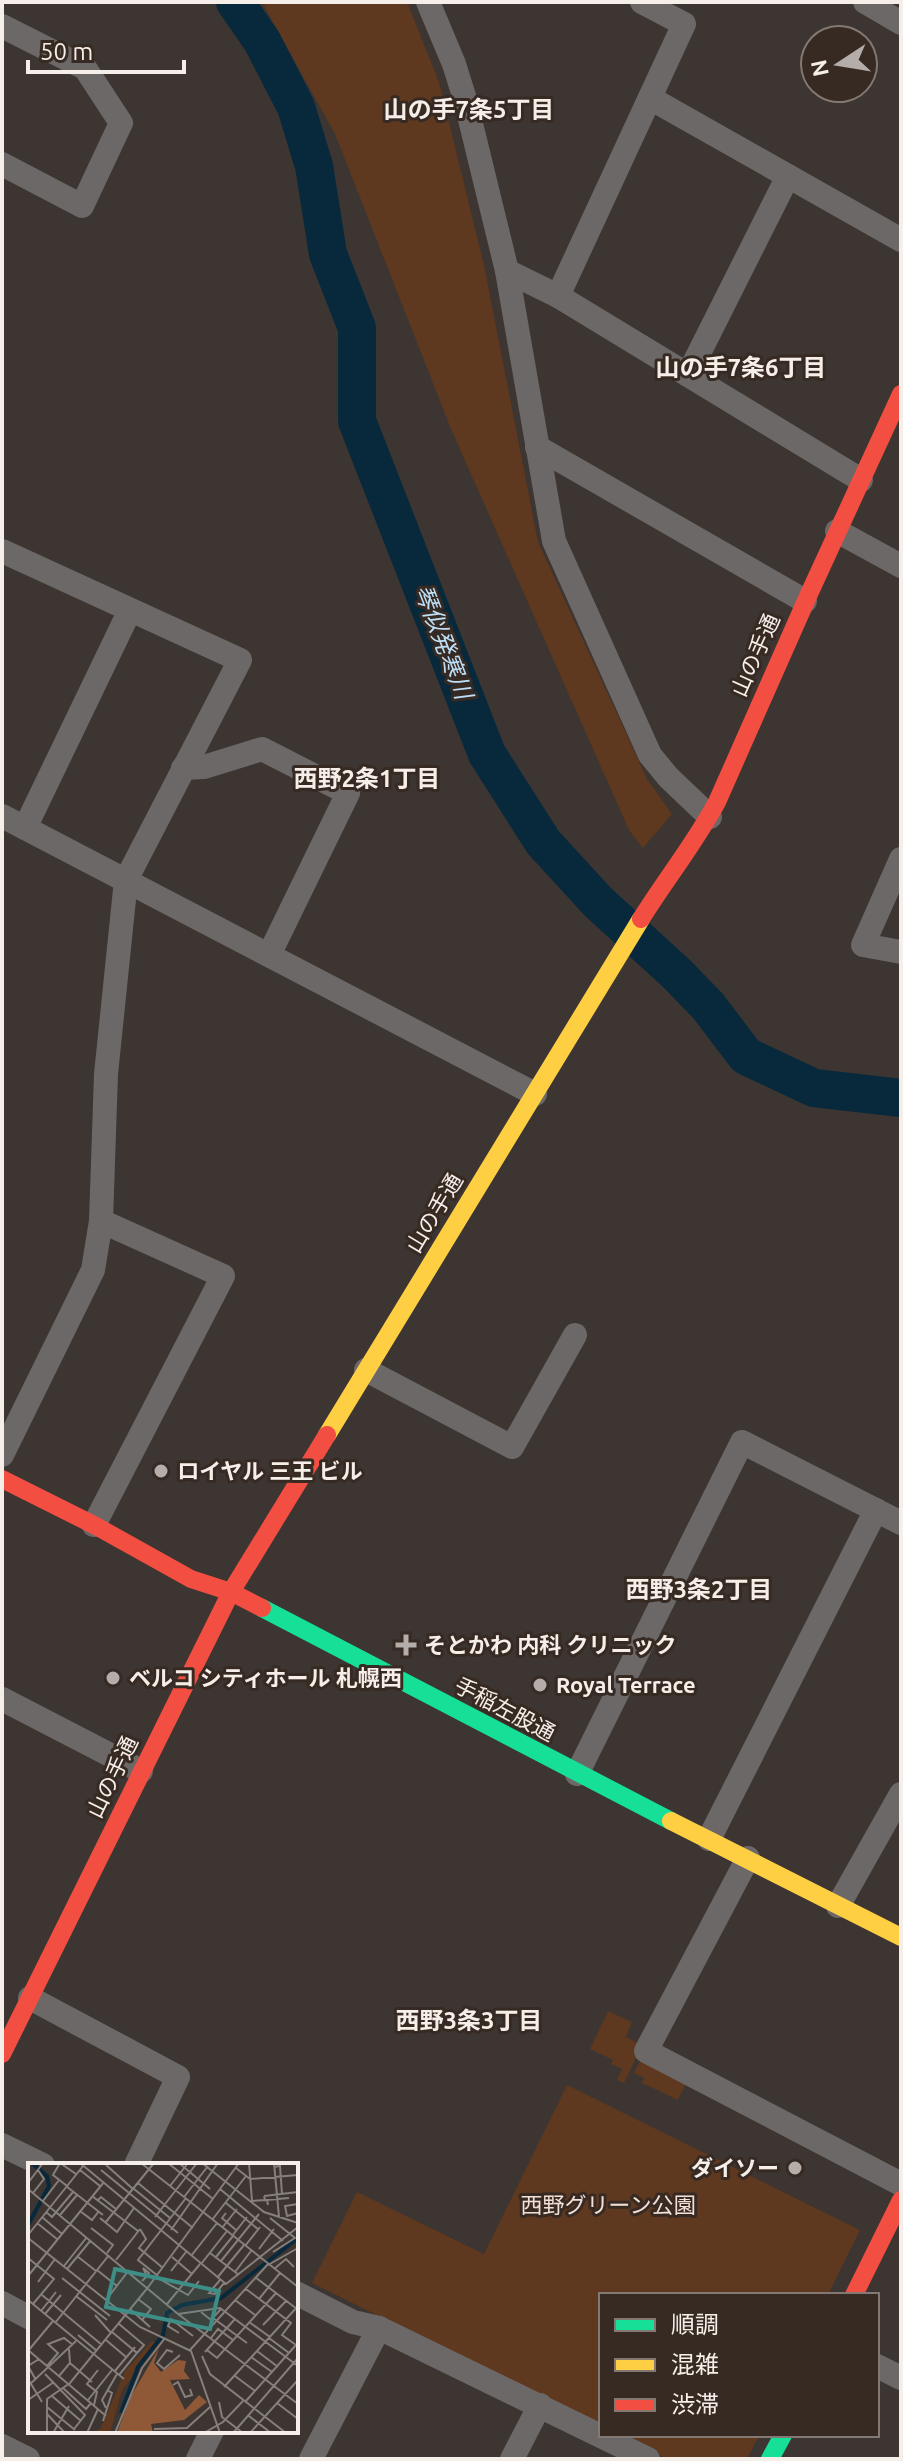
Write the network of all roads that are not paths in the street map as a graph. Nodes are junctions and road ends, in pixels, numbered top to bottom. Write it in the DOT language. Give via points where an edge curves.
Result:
graph roads {
  1 [pos="428,2"];
  2 [pos="642,2"];
  3 [pos="865,2"];
  4 [pos="901,23"];
  5 [pos="2,26"];
  6 [pos="650,98"];
  7 [pos="2,164"];
  8 [pos="788,176"];
  9 [pos="901,240"];
  10 [pos="507,271"];
  11 [pos="558,296"];
  12 [pos="688,375"];
  13 [pos="901,394"];
  14 [pos="537,447"];
  15 [pos="861,480"];
  16 [pos="837,531"];
  17 [pos="2,551"];
  18 [pos="901,566"];
  19 [pos="805,601"];
  20 [pos="130,610"];
  21 [pos="183,768"];
  22 [pos="2,816"];
  23 [pos="710,817"];
  24 [pos="25,828"];
  25 [pos="901,859"];
  26 [pos="126,880"];
  27 [pos="901,952"];
  28 [pos="269,955"];
  29 [pos="535,1094"];
  30 [pos="101,1221"];
  31 [pos="575,1335"];
  32 [pos="366,1370"];
  33 [pos="2,1455"];
  34 [pos="2,1479"];
  35 [pos="876,1510"];
  36 [pos="901,1523"];
  37 [pos="94,1525"];
  38 [pos="231,1592"];
  39 [pos="4,1705"];
  40 [pos="141,1771"];
  41 [pos="577,1774"];
  42 [pos="901,1794"];
  43 [pos="709,1839"];
  44 [pos="748,1858"];
  45 [pos="838,1906"];
  46 [pos="901,1937"];
  47 [pos="30,1998"];
  48 [pos="2,2054"];
  49 [pos="2,2145"];
  50 [pos="39,2163"];
  51 [pos="137,2163"];
  52 [pos="901,2184"];
  53 [pos="901,2200"];
  54 [pos="893,2236"];
  55 [pos="855,2293"];
  56 [pos="298,2294"];
  57 [pos="2,2303"];
  58 [pos="28,2317"];
  59 [pos="379,2328"];
  60 [pos="879,2367"];
  61 [pos="901,2378"];
  62 [pos="540,2405"];
  63 [pos="211,2433"];
  64 [pos="599,2434"];
  65 [pos="604,2437"];
  66 [pos="2,2446"];
  67 [pos="28,2459"];
  68 [pos="198,2459"];
  69 [pos="311,2459"];
  70 [pos="512,2459"];
  71 [pos="648,2459"];
  1 -- 10 [label="street" via="465,99"];
  2 -- 6 [label="street" via="684,24"];
  3 -- 4 [label="street"];
  5 -- 7 [label="street" via="85,68 121,123 82,206"];
  6 -- 8 [label="street"];
  6 -- 11 [label="street"];
  8 -- 9 [label="street"];
  8 -- 12 [label="street"];
  10 -- 11 [label="street"];
  10 -- 14 [label="street"];
  11 -- 12 [label="street"];
  12 -- 15 [label="street"];
  13 -- 15 [label="main road, 山の手通"];
  14 -- 19 [label="street"];
  14 -- 23 [label="street" via="554,541 650,755"];
  15 -- 16 [label="main road, 山の手通"];
  16 -- 18 [label="street"];
  16 -- 19 [label="main road, 山の手通"];
  17 -- 20 [label="street"];
  19 -- 23 [label="main road, 山の手通"];
  20 -- 21 [label="street" via="240,660"];
  20 -- 24 [label="street"];
  21 -- 26 [label="street"];
  21 -- 28 [label="street" via="262,749 348,793"];
  22 -- 24 [label="street"];
  23 -- 29 [label="main road, 山の手通" via="667,877"];
  24 -- 26 [label="street"];
  25 -- 27 [label="street" via="863,945"];
  26 -- 28 [label="street"];
  26 -- 30 [label="street" via="106,1074"];
  28 -- 29 [label="street"];
  29 -- 32 [label="main road, 山の手通"];
  30 -- 33 [label="street" via="93,1270"];
  30 -- 37 [label="street" via="223,1276"];
  31 -- 32 [label="street" via="512,1447"];
  32 -- 38 [label="main road, 山の手通"];
  34 -- 37 [label="main road, 手稲左股通"];
  35 -- 36 [label="street"];
  35 -- 41 [label="street" via="742,1442"];
  35 -- 43 [label="street"];
  37 -- 38 [label="main road, 手稲左股通" via="191,1579"];
  38 -- 40 [label="main road, 山の手通"];
  38 -- 41 [label="main road, 手稲左股通"];
  39 -- 40 [label="street"];
  40 -- 47 [label="main road, 山の手通"];
  41 -- 43 [label="main road, 手稲左股通"];
  42 -- 45 [label="street"];
  43 -- 44 [label="main road, 手稲左股通"];
  44 -- 45 [label="main road, 手稲左股通"];
  44 -- 52 [label="street" via="646,2051"];
  45 -- 46 [label="main road, 手稲左股通"];
  47 -- 48 [label="main road, 山の手通"];
  47 -- 51 [label="street" via="178,2077"];
  49 -- 50 [label="street"];
  53 -- 54 [label="main road"];
  54 -- 55 [label="main road"];
  56 -- 59 [label="street" via="353,2322"];
  57 -- 58 [label="street"];
  59 -- 62 [label="street"];
  59 -- 69 [label="street"];
  60 -- 61 [label="street"];
  62 -- 64 [label="street"];
  62 -- 70 [label="street"];
  63 -- 68 [label="street"];
  65 -- 71 [label="street"];
  66 -- 67 [label="street"];
}
